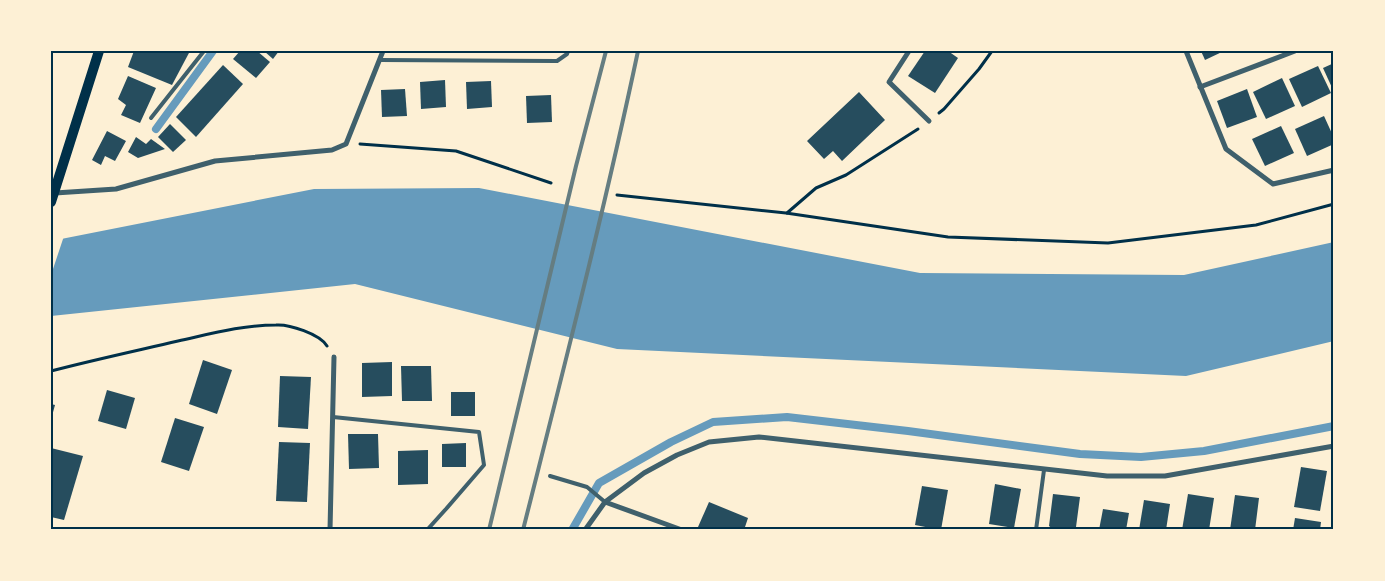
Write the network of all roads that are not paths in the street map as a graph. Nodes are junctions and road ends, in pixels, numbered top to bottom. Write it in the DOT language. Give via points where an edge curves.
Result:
graph roads {
  1 [pos="99,51"];
  2 [pos="204,51"];
  3 [pos="383,51"];
  4 [pos="568,51"];
  5 [pos="909,51"];
  6 [pos="1186,51"];
  7 [pos="1295,51"];
  8 [pos="380,60"];
  9 [pos="1200,87"];
  10 [pos="151,118"];
  11 [pos="929,121"];
  12 [pos="1334,170"];
  13 [pos="52,196"];
  14 [pos="334,357"];
  15 [pos="333,417"];
  16 [pos="1334,446"];
  17 [pos="1044,470"];
  18 [pos="550,476"];
  19 [pos="605,502"];
  20 [pos="330,530"];
  21 [pos="426,530"];
  22 [pos="585,530"];
  23 [pos="682,530"];
  24 [pos="1036,530"];
  1 -- 13 [label="main road"];
  2 -- 10 [label="lane"];
  3 -- 8 [label="street"];
  4 -- 8 [label="lane" via="557,61"];
  5 -- 11 [label="street" via="889,82"];
  6 -- 9 [label="street"];
  7 -- 9 [label="street"];
  8 -- 13 [label="street" via="346,144 332,150 215,161 116,189"];
  9 -- 12 [label="street" via="1226,149 1273,184"];
  14 -- 15 [label="street"];
  15 -- 20 [label="street"];
  15 -- 21 [label="lane" via="479,432 484,465"];
  16 -- 17 [label="street" via="1165,476 1107,476"];
  17 -- 19 [label="street" via="759,437 709,442 677,455 644,473"];
  17 -- 24 [label="lane"];
  18 -- 19 [label="lane" via="587,486"];
  19 -- 22 [label="street"];
  19 -- 23 [label="street"];
}
